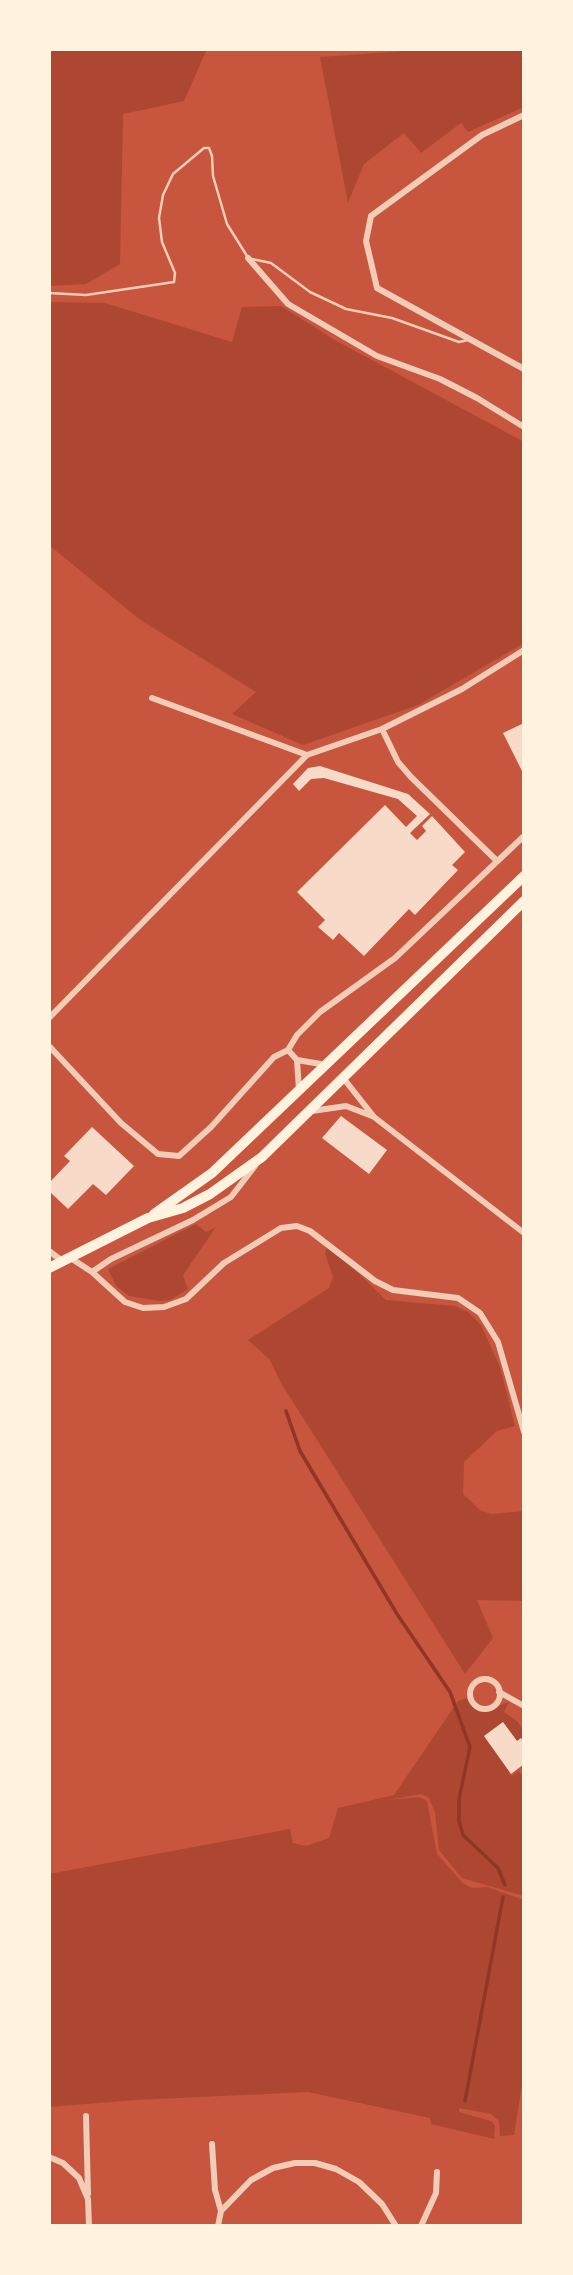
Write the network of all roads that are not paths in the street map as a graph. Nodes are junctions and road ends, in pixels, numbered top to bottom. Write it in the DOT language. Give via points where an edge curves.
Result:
graph roads {
  1 [pos="524,115"];
  2 [pos="248,258"];
  3 [pos="49,293"];
  4 [pos="471,340"];
  5 [pos="524,369"];
  6 [pos="524,427"];
  7 [pos="524,650"];
  8 [pos="152,698"];
  9 [pos="382,729"];
  10 [pos="307,755"];
  11 [pos="524,836"];
  12 [pos="496,860"];
  13 [pos="524,876"];
  14 [pos="524,901"];
  15 [pos="49,1018"];
  16 [pos="49,1046"];
  17 [pos="288,1050"];
  18 [pos="297,1060"];
  19 [pos="329,1065"];
  20 [pos="344,1079"];
  21 [pos="299,1093"];
  22 [pos="312,1111"];
  23 [pos="374,1117"];
  24 [pos="262,1157"];
  25 [pos="148,1218"];
  26 [pos="524,1233"];
  27 [pos="49,1251"];
  28 [pos="64,1258"];
  29 [pos="49,1268"];
  30 [pos="92,1272"];
  31 [pos="524,1432"];
  32 [pos="499,1692"];
  33 [pos="524,1706"];
  34 [pos="86,2116"];
  35 [pos="212,2144"];
  36 [pos="49,2157"];
  37 [pos="437,2172"];
  38 [pos="88,2199"];
  39 [pos="221,2211"];
  40 [pos="89,2226"];
  41 [pos="218,2226"];
  42 [pos="396,2226"];
  43 [pos="421,2226"];
  1 -- 4 [label="street" via="482,135 371,216 366,242 377,288"];
  2 -- 3 [label="lane" via="227,224 212,156 209,148 204,148 173,174 163,195 160,230 176,273 174,282 86,295"];
  2 -- 4 [label="lane" via="271,263 310,292 346,309 392,318 459,342"];
  2 -- 6 [label="street" via="288,304 377,356 440,379"];
  4 -- 5 [label="street"];
  7 -- 9 [label="street" via="462,689"];
  8 -- 10 [label="street"];
  9 -- 10 [label="street"];
  9 -- 12 [label="street" via="411,777"];
  10 -- 15 [label="street"];
  11 -- 12 [label="street"];
  12 -- 17 [label="street" via="395,957 320,1012"];
  13 -- 19 [label="main road"];
  14 -- 20 [label="main road"];
  16 -- 17 [label="street" via="158,1154 179,1156 266,1064"];
  17 -- 18 [label="street"];
  18 -- 19 [label="street"];
  18 -- 21 [label="street"];
  19 -- 21 [label="main road"];
  20 -- 22 [label="main road"];
  20 -- 23 [label="street"];
  21 -- 25 [label="main road" via="212,1173"];
  22 -- 23 [label="street" via="346,1106"];
  22 -- 24 [label="main road"];
  23 -- 26 [label="street"];
  24 -- 25 [label="main road" via="211,1194"];
  24 -- 30 [label="street" via="231,1197"];
  25 -- 28 [label="main road"];
  27 -- 28 [label="street"];
  28 -- 29 [label="main road"];
  28 -- 30 [label="street"];
  30 -- 31 [label="street" via="125,1302 143,1308 164,1307 186,1299 224,1263 281,1228 297,1226 393,1290 458,1298 480,1313 498,1342"];
  32 -- 32 [label="street" via="495,1683 486,1679 477,1681 470,1693 477,1706 486,1708 498,1701"];
  32 -- 33 [label="street"];
  34 -- 38 [label="street"];
  35 -- 39 [label="street"];
  36 -- 38 [label="street" via="79,2178"];
  37 -- 43 [label="street" via="436,2193"];
  38 -- 40 [label="street"];
  39 -- 41 [label="street"];
  39 -- 42 [label="street" via="251,2180 273,2168 315,2163 359,2182"];
}
